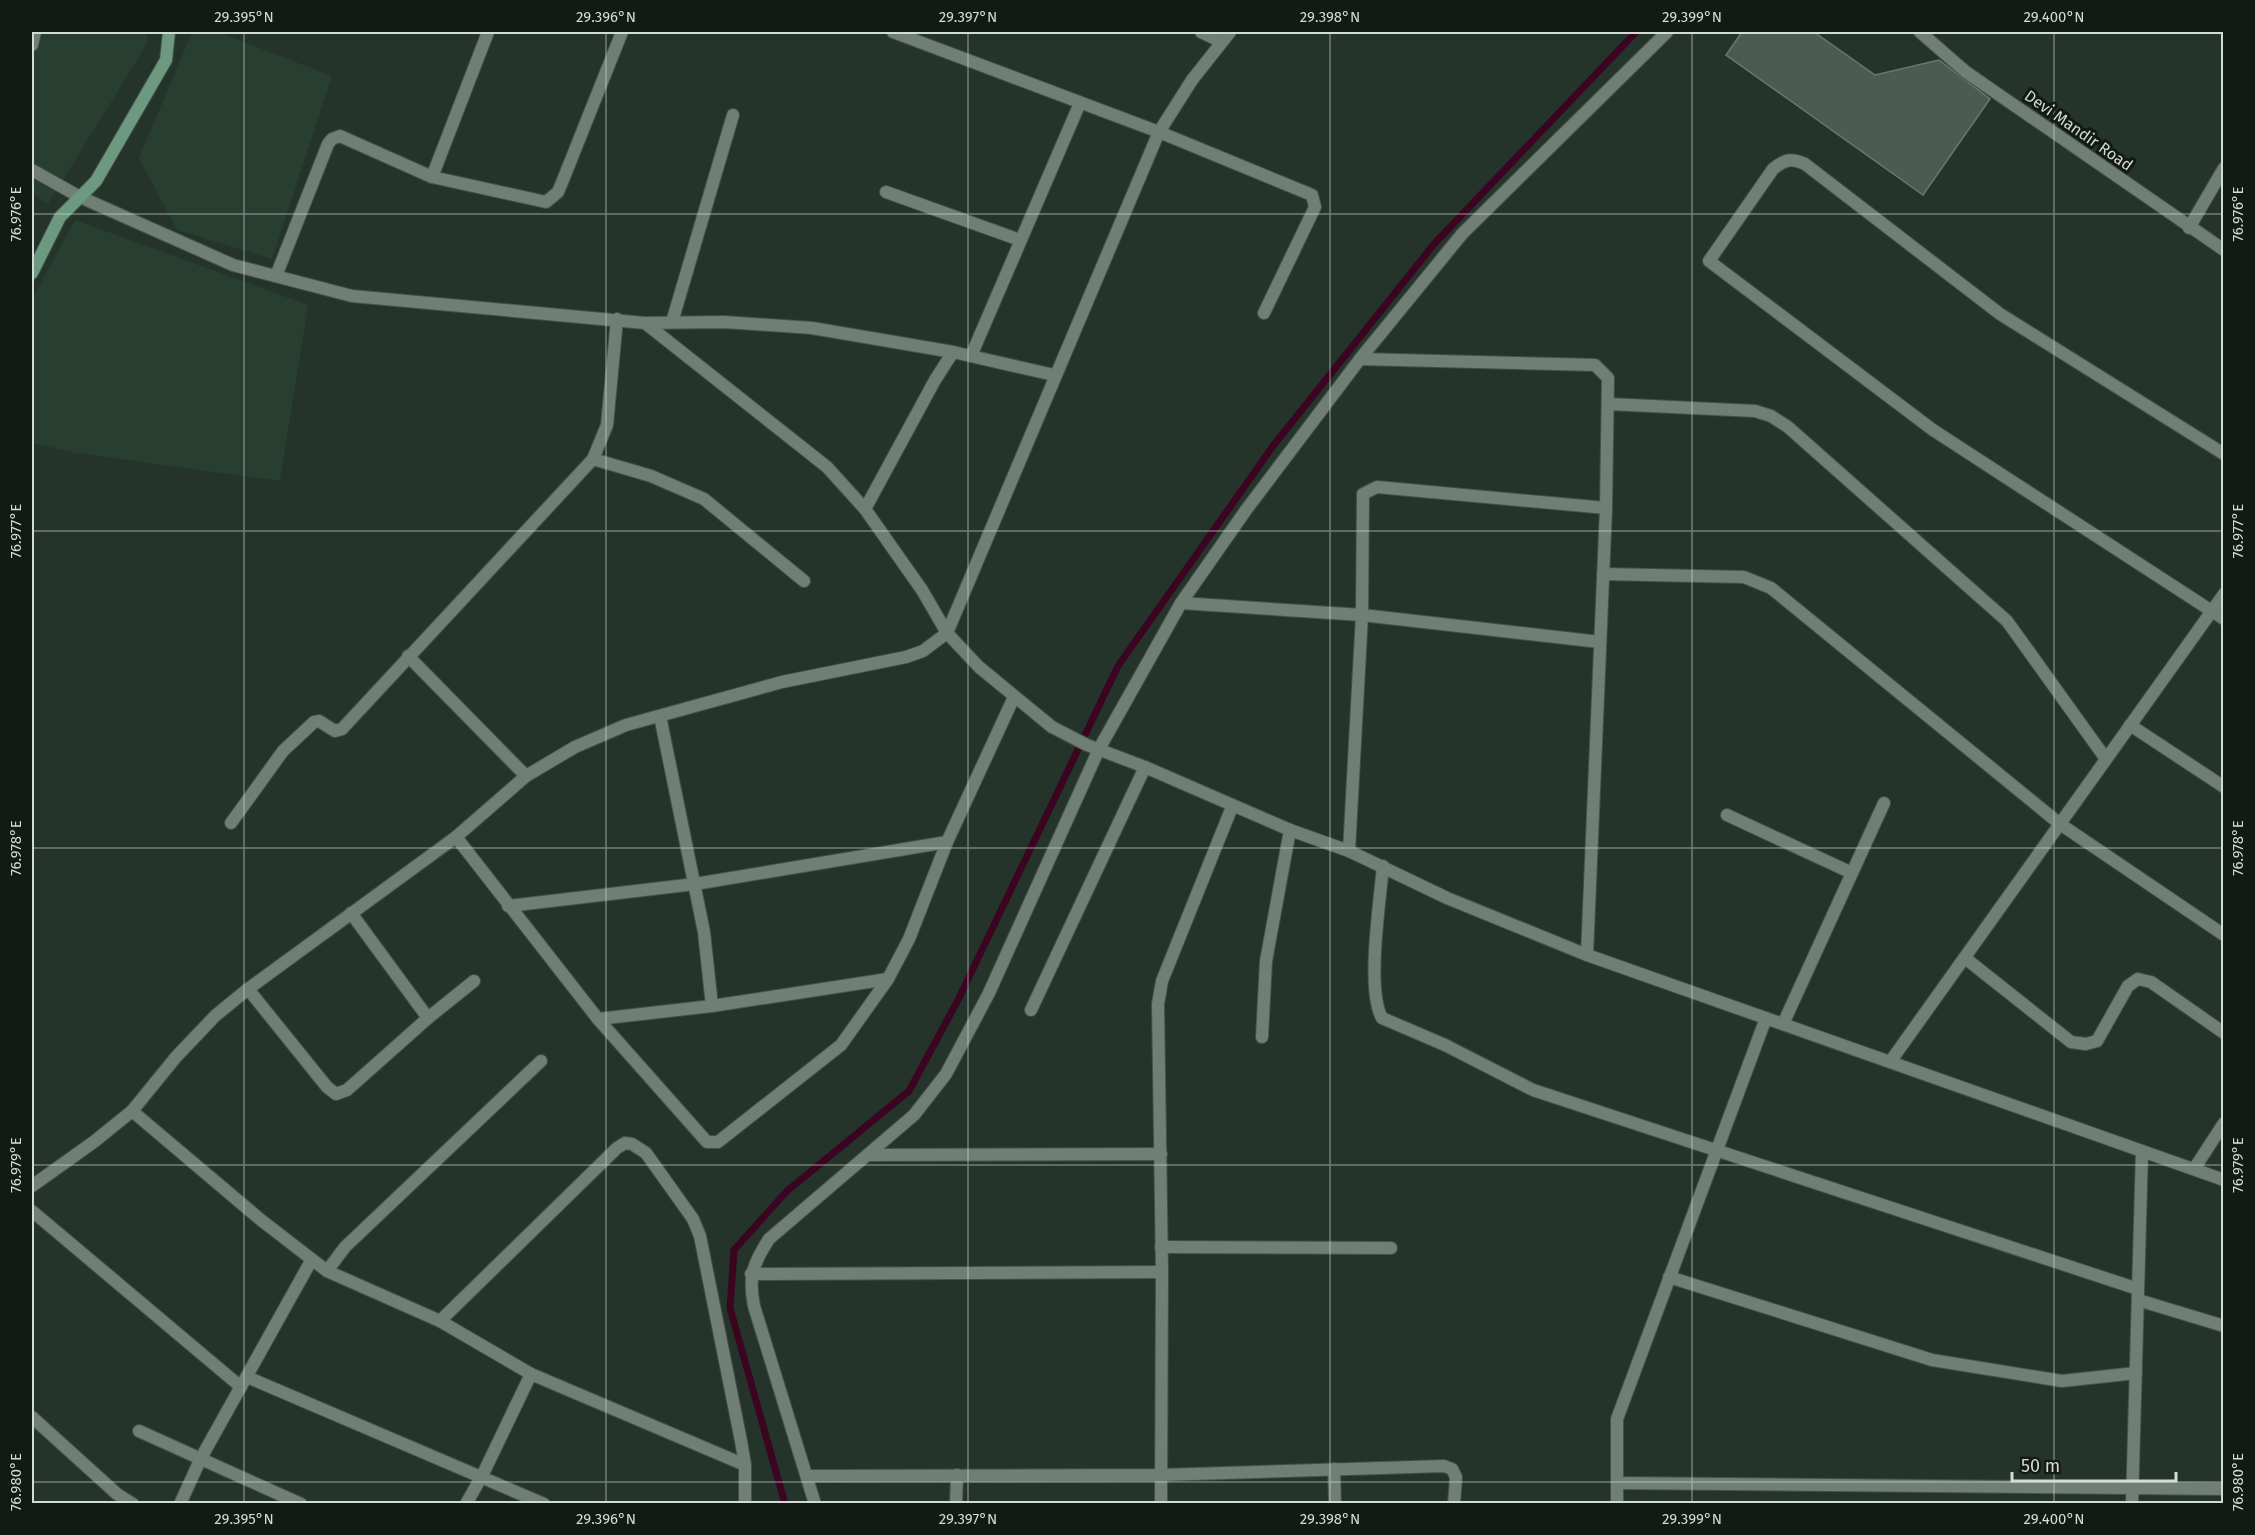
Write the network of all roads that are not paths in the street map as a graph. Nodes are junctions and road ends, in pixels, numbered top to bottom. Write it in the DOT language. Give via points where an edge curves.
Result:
graph roads {
  1 [pos="35,32"];
  2 [pos="169,32"];
  3 [pos="488,32"];
  4 [pos="622,32"];
  5 [pos="893,32"];
  6 [pos="1201,32"];
  7 [pos="1230,32"];
  8 [pos="1667,32"];
  9 [pos="1920,32"];
  10 [pos="1221,41"];
  11 [pos="32,45"];
  12 [pos="1080,103"];
  13 [pos="733,115"];
  14 [pos="1159,132"];
  15 [pos="2223,168"];
  16 [pos="32,170"];
  17 [pos="432,177"];
  18 [pos="886,192"];
  19 [pos="80,197"];
  20 [pos="2189,228"];
  21 [pos="1020,240"];
  22 [pos="2223,249"];
  23 [pos="32,273"];
  24 [pos="276,276"];
  25 [pos="1264,313"];
  26 [pos="617,319"];
  27 [pos="672,322"];
  28 [pos="645,323"];
  29 [pos="953,352"];
  30 [pos="971,357"];
  31 [pos="1360,359"];
  32 [pos="1054,375"];
  33 [pos="1609,404"];
  34 [pos="2223,454"];
  35 [pos="593,459"];
  36 [pos="1606,508"];
  37 [pos="865,509"];
  38 [pos="1603,574"];
  39 [pos="804,581"];
  40 [pos="2223,594"];
  41 [pos="1181,603"];
  42 [pos="2212,611"];
  43 [pos="1362,615"];
  44 [pos="2223,619"];
  45 [pos="947,633"];
  46 [pos="1600,642"];
  47 [pos="408,656"];
  48 [pos="1014,697"];
  49 [pos="660,716"];
  50 [pos="2130,725"];
  51 [pos="1093,747"];
  52 [pos="2106,759"];
  53 [pos="1145,766"];
  54 [pos="526,776"];
  55 [pos="2223,787"];
  56 [pos="1884,803"];
  57 [pos="1232,807"];
  58 [pos="1727,815"];
  59 [pos="231,823"];
  60 [pos="2060,824"];
  61 [pos="1290,830"];
  62 [pos="456,837"];
  63 [pos="946,842"];
  64 [pos="1349,851"];
  65 [pos="1383,866"];
  66 [pos="1852,873"];
  67 [pos="695,884"];
  68 [pos="508,906"];
  69 [pos="351,913"];
  70 [pos="2223,935"];
  71 [pos="1587,956"];
  72 [pos="1965,958"];
  73 [pos="888,979"];
  74 [pos="474,981"];
  75 [pos="248,989"];
  76 [pos="712,1006"];
  77 [pos="1031,1010"];
  78 [pos="428,1018"];
  79 [pos="1766,1018"];
  80 [pos="598,1019"];
  81 [pos="1783,1024"];
  82 [pos="2223,1033"];
  83 [pos="1263,1037"];
  84 [pos="541,1061"];
  85 [pos="1890,1062"];
  86 [pos="132,1111"];
  87 [pos="2223,1123"];
  88 [pos="1717,1149"];
  89 [pos="2142,1151"];
  90 [pos="869,1155"];
  91 [pos="1161,1155"];
  92 [pos="2194,1169"];
  93 [pos="2223,1179"];
  94 [pos="32,1186"];
  95 [pos="32,1210"];
  96 [pos="1161,1247"];
  97 [pos="1391,1248"];
  98 [pos="311,1261"];
  99 [pos="327,1271"];
  100 [pos="1162,1272"];
  101 [pos="752,1274"];
  102 [pos="1669,1277"];
  103 [pos="2138,1294"];
  104 [pos="440,1322"];
  105 [pos="2223,1326"];
  106 [pos="2136,1372"];
  107 [pos="531,1374"];
  108 [pos="244,1382"];
  109 [pos="32,1417"];
  110 [pos="140,1431"];
  111 [pos="201,1458"];
  112 [pos="745,1465"];
  113 [pos="1335,1470"];
  114 [pos="957,1474"];
  115 [pos="1162,1475"];
  116 [pos="482,1476"];
  117 [pos="808,1476"];
  118 [pos="1617,1483"];
  119 [pos="2133,1487"];
  120 [pos="2223,1489"];
  121 [pos="114,1498"];
  122 [pos="133,1503"];
  123 [pos="180,1503"];
  124 [pos="301,1503"];
  125 [pos="466,1503"];
  126 [pos="544,1503"];
  127 [pos="745,1503"];
  128 [pos="815,1503"];
  129 [pos="956,1503"];
  130 [pos="1161,1503"];
  131 [pos="1335,1503"];
  132 [pos="1454,1503"];
  133 [pos="1617,1503"];
  134 [pos="2132,1503"];
  1 -- 11 [label="street"];
  2 -- 19 [label="street" via="166,60 96,181"];
  3 -- 17 [label="street"];
  4 -- 17 [label="street" via="563,180 552,198 546,202"];
  5 -- 12 [label="street"];
  6 -- 10 [label="street"];
  7 -- 10 [label="street"];
  8 -- 31 [label="street" via="1462,234"];
  9 -- 20 [label="street, Devi Mandir Road" via="1966,72"];
  10 -- 14 [label="street"];
  12 -- 14 [label="street"];
  12 -- 21 [label="street"];
  13 -- 27 [label="street"];
  14 -- 25 [label="street" via="1314,197 1315,207"];
  14 -- 32 [label="street"];
  15 -- 20 [label="street"];
  16 -- 19 [label="street"];
  17 -- 24 [label="street" via="346,138 332,139"];
  18 -- 21 [label="street"];
  19 -- 23 [label="street" via="60,217"];
  19 -- 24 [label="street" via="232,265"];
  20 -- 22 [label="street, Devi Mandir Road"];
  21 -- 30 [label="street"];
  24 -- 26 [label="street" via="375,299"];
  26 -- 28 [label="street"];
  26 -- 35 [label="street" via="607,425"];
  27 -- 28 [label="street"];
  27 -- 29 [label="street" via="812,328"];
  28 -- 37 [label="street" via="813,454"];
  29 -- 30 [label="street"];
  29 -- 37 [label="street"];
  30 -- 32 [label="street"];
  31 -- 33 [label="street" via="1595,365 1608,378"];
  31 -- 41 [label="street"];
  32 -- 45 [label="street"];
  33 -- 36 [label="street"];
  33 -- 52 [label="street" via="1755,411 1788,428 2007,621"];
  34 -- 42 [label="street" via="2000,314 1805,164 1793,159 1782,161 1773,169 1709,261 1934,430"];
  35 -- 39 [label="street" via="651,476 704,499"];
  35 -- 47 [label="street"];
  36 -- 38 [label="street"];
  36 -- 43 [label="street" via="1371,488 1362,502"];
  37 -- 45 [label="street"];
  38 -- 46 [label="street"];
  38 -- 60 [label="street" via="1744,577 1771,588"];
  40 -- 42 [label="street"];
  41 -- 43 [label="street"];
  41 -- 51 [label="street"];
  42 -- 44 [label="street"];
  42 -- 50 [label="street"];
  43 -- 46 [label="street"];
  43 -- 64 [label="street"];
  45 -- 48 [label="street"];
  45 -- 49 [label="street" via="923,651 906,657 782,682"];
  46 -- 71 [label="street"];
  47 -- 54 [label="street"];
  47 -- 59 [label="street" via="342,729 335,731 317,721 306,728 283,751"];
  48 -- 51 [label="street" via="1052,727"];
  48 -- 63 [label="street"];
  49 -- 54 [label="street" via="626,725 575,747"];
  49 -- 67 [label="street"];
  50 -- 52 [label="street"];
  50 -- 55 [label="street"];
  51 -- 53 [label="street"];
  51 -- 90 [label="street" via="1020,926 962,1047 914,1116"];
  52 -- 60 [label="street"];
  53 -- 57 [label="street"];
  53 -- 77 [label="street"];
  54 -- 62 [label="street"];
  56 -- 66 [label="street"];
  57 -- 61 [label="street"];
  57 -- 91 [label="street" via="1161,988"];
  58 -- 66 [label="street"];
  60 -- 70 [label="street"];
  60 -- 72 [label="street"];
  61 -- 64 [label="street"];
  61 -- 83 [label="street" via="1266,962"];
  62 -- 68 [label="street"];
  62 -- 69 [label="street"];
  63 -- 67 [label="street"];
  63 -- 73 [label="street" via="909,939"];
  64 -- 65 [label="street"];
  65 -- 71 [label="street" via="1447,898"];
  65 -- 88 [label="street" via="1375,985 1377,1010 1382,1018 1533,1089"];
  66 -- 81 [label="street"];
  67 -- 68 [label="street"];
  67 -- 76 [label="street"];
  68 -- 80 [label="street"];
  69 -- 75 [label="street"];
  69 -- 78 [label="street"];
  71 -- 79 [label="street"];
  72 -- 82 [label="street" via="2071,1042 2097,1041 2128,986 2138,979 2151,982"];
  72 -- 85 [label="street"];
  73 -- 76 [label="street"];
  73 -- 80 [label="street" via="841,1044 718,1142 707,1142"];
  74 -- 78 [label="street"];
  75 -- 78 [label="street" via="336,1094 347,1090"];
  75 -- 86 [label="street" via="183,1049"];
  76 -- 80 [label="street"];
  79 -- 81 [label="street"];
  79 -- 88 [label="street"];
  81 -- 85 [label="street"];
  84 -- 99 [label="street" via="345,1247"];
  85 -- 89 [label="street"];
  86 -- 94 [label="street"];
  86 -- 98 [label="street"];
  87 -- 92 [label="street"];
  88 -- 102 [label="street"];
  88 -- 103 [label="street"];
  89 -- 92 [label="street"];
  89 -- 103 [label="street"];
  90 -- 91 [label="street"];
  90 -- 101 [label="street" via="769,1239"];
  91 -- 96 [label="street"];
  92 -- 93 [label="street"];
  95 -- 108 [label="street"];
  96 -- 97 [label="street"];
  96 -- 100 [label="street"];
  98 -- 99 [label="street"];
  98 -- 108 [label="street"];
  99 -- 104 [label="street"];
  100 -- 101 [label="street"];
  100 -- 115 [label="street"];
  101 -- 117 [label="street" via="754,1306"];
  102 -- 106 [label="street" via="1932,1360 2062,1381"];
  102 -- 118 [label="street" via="1617,1419"];
  103 -- 105 [label="street"];
  103 -- 106 [label="street"];
  104 -- 107 [label="street"];
  104 -- 112 [label="street" via="617,1148 625,1143 640,1147 693,1219 700,1236"];
  106 -- 119 [label="street"];
  107 -- 112 [label="street"];
  107 -- 116 [label="street"];
  108 -- 111 [label="street"];
  108 -- 116 [label="street"];
  109 -- 121 [label="street"];
  110 -- 111 [label="street"];
  111 -- 123 [label="street"];
  111 -- 124 [label="street"];
  112 -- 127 [label="street"];
  113 -- 115 [label="street"];
  113 -- 131 [label="street"];
  113 -- 132 [label="street" via="1444,1466 1452,1469 1456,1477"];
  114 -- 115 [label="street"];
  114 -- 117 [label="street"];
  114 -- 129 [label="street"];
  115 -- 130 [label="street"];
  116 -- 125 [label="street"];
  116 -- 126 [label="street"];
  117 -- 128 [label="street"];
  118 -- 119 [label="street"];
  118 -- 133 [label="street"];
  119 -- 120 [label="street"];
  119 -- 134 [label="street"];
  121 -- 122 [label="street"];
}
